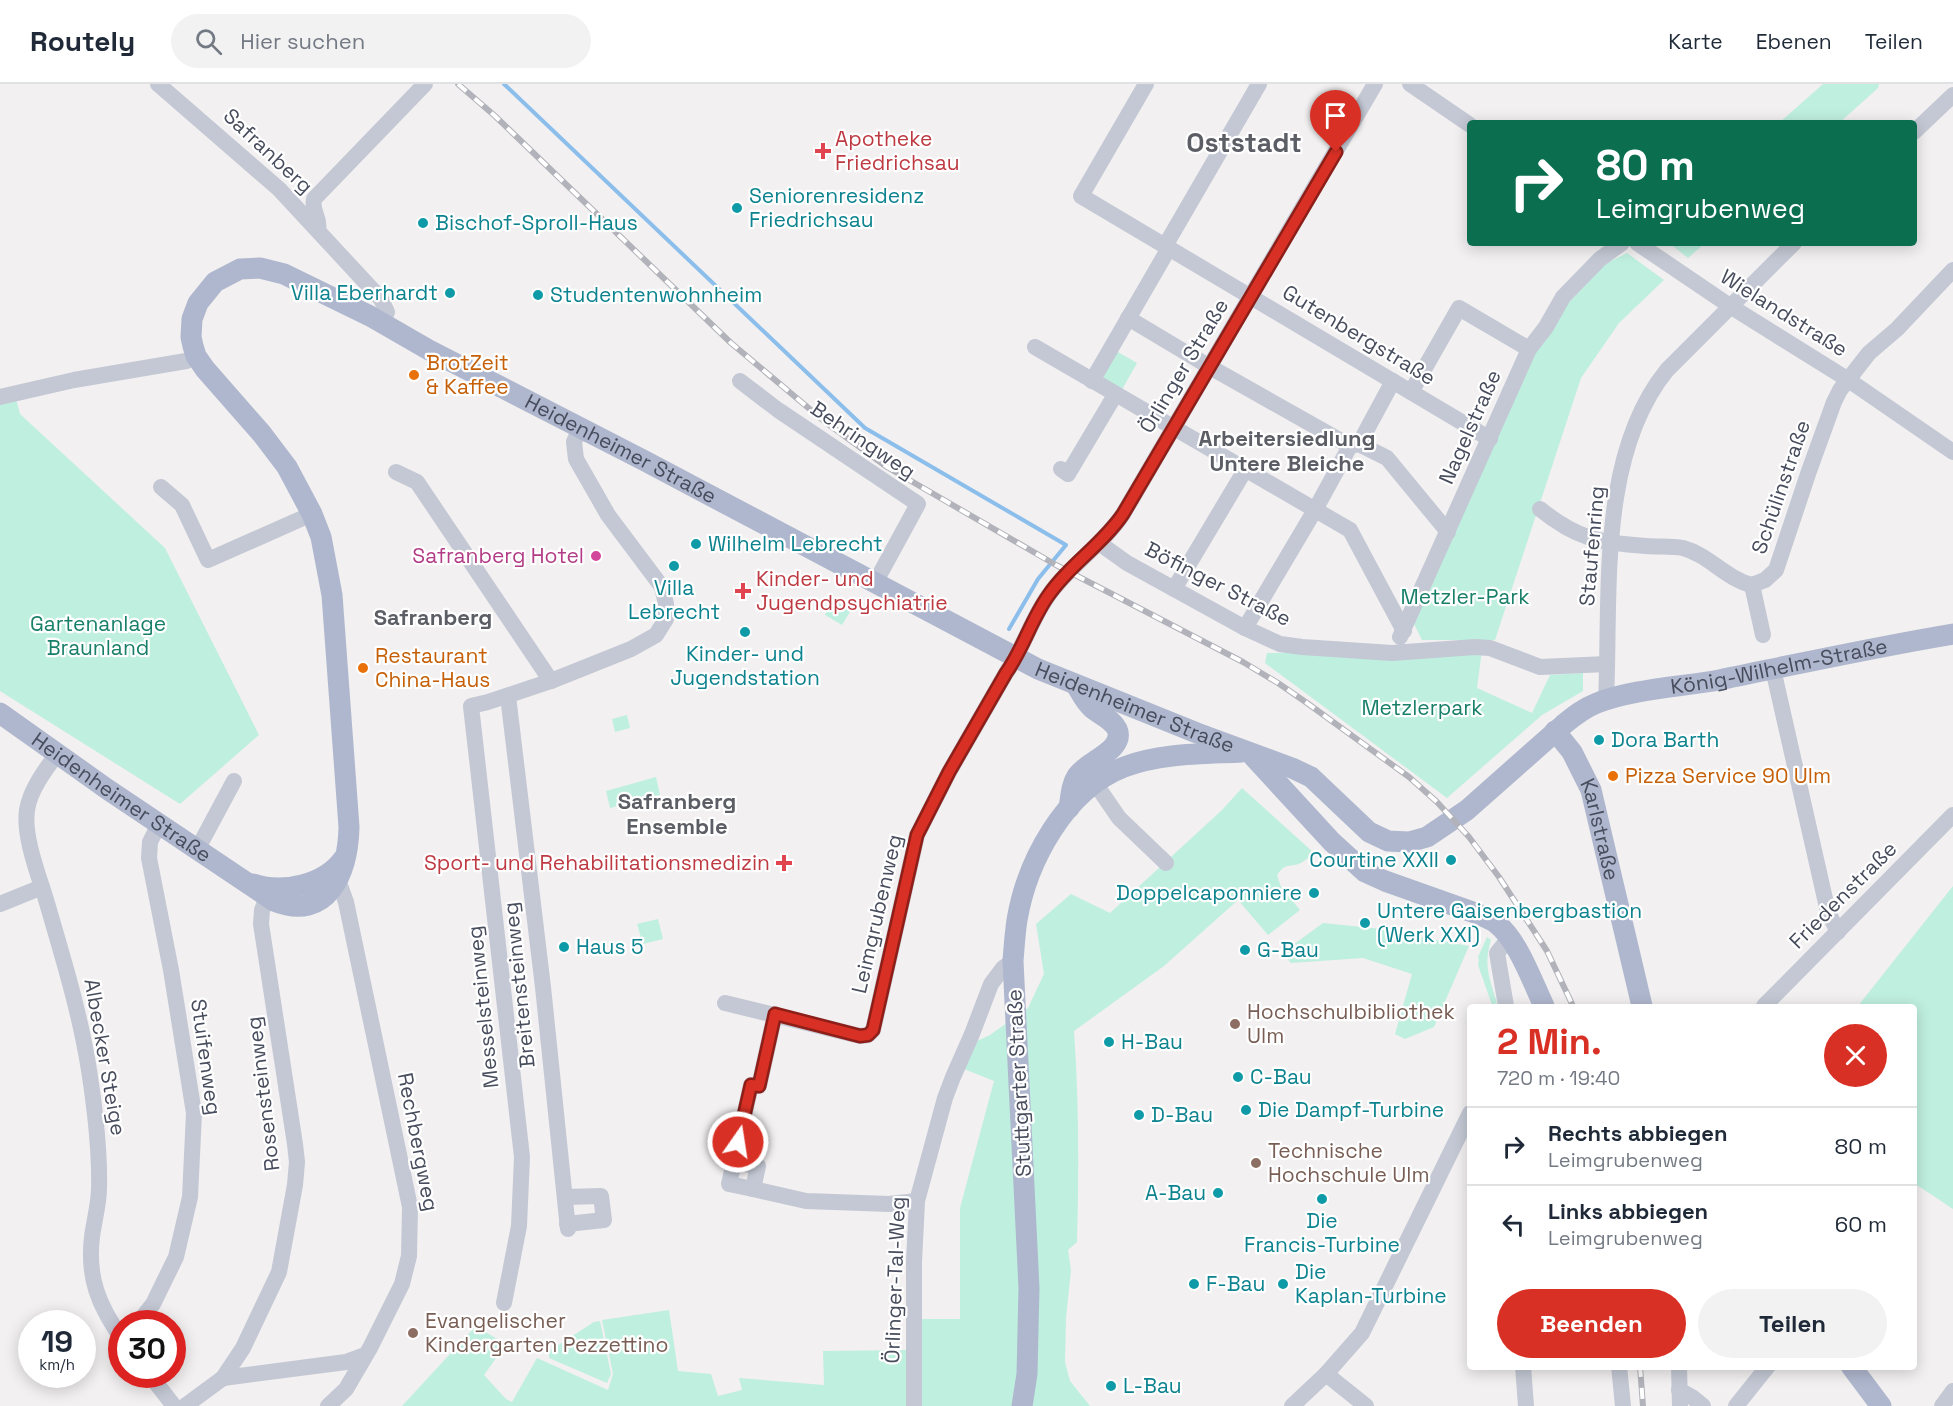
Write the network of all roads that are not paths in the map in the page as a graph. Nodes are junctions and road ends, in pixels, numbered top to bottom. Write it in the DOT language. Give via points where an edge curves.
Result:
graph roads {
  1 [pos="158,84"];
  2 [pos="425,84"];
  3 [pos="1146,84"];
  4 [pos="1259,84"];
  5 [pos="1375,84"];
  6 [pos="1410,84"];
  7 [pos="1953,95"];
  8 [pos="1467,123"];
  9 [pos="1917,129"];
  10 [pos="318,230"];
  11 [pos="1618,246"];
  12 [pos="1641,246"];
  13 [pos="1791,246"];
  14 [pos="1167,247"];
  15 [pos="1953,270"];
  16 [pos="1252,297"];
  17 [pos="1730,306"];
  18 [pos="1128,318"];
  19 [pos="382,323"];
  20 [pos="1035,347"];
  21 [pos="1529,349"];
  22 [pos="196,356"];
  23 [pos="1210,367"];
  24 [pos="1847,379"];
  25 [pos="740,381"];
  26 [pos="1092,381"];
  27 [pos="1393,381"];
  28 [pos="1411,392"];
  29 [pos="1115,395"];
  30 [pos="0,397"];
  31 [pos="580,428"];
  32 [pos="1173,429"];
  33 [pos="1490,439"];
  34 [pos="1354,445"];
  35 [pos="1952,449"];
  36 [pos="1060,469"];
  37 [pos="1245,470"];
  38 [pos="396,472"];
  39 [pos="161,487"];
  40 [pos="1540,509"];
  41 [pos="1315,510"];
  42 [pos="312,514"];
  43 [pos="1448,532"];
  44 [pos="1099,543"];
  45 [pos="1611,543"];
  46 [pos="875,583"];
  47 [pos="1752,585"];
  48 [pos="1174,589"];
  49 [pos="1245,628"];
  50 [pos="1404,631"];
  51 [pos="1953,634"];
  52 [pos="1762,635"];
  53 [pos="1392,653"];
  54 [pos="1016,658"];
  55 [pos="1607,664"];
  56 [pos="1773,669"];
  57 [pos="551,681"];
  58 [pos="1075,685"];
  59 [pos="508,696"];
  60 [pos="1606,700"];
  61 [pos="0,713"];
  62 [pos="1555,731"];
  63 [pos="1249,751"];
  64 [pos="57,754"];
  65 [pos="234,782"];
  66 [pos="1095,783"];
  67 [pos="1069,808"];
  68 [pos="1953,815"];
  69 [pos="159,824"];
  70 [pos="197,850"];
  71 [pos="1166,864"];
  72 [pos="335,876"];
  73 [pos="42,886"];
  74 [pos="269,893"];
  75 [pos="0,904"];
  76 [pos="1838,932"];
  77 [pos="1510,937"];
  78 [pos="1013,961"];
  79 [pos="725,1003"];
  80 [pos="1506,1004"];
  81 [pos="1543,1004"];
  82 [pos="1642,1004"];
  83 [pos="1766,1004"];
  84 [pos="775,1014"];
  85 [pos="1467,1119"];
  86 [pos="734,1162"];
  87 [pos="753,1189"];
  88 [pos="565,1197"];
  89 [pos="917,1202"];
  90 [pos="504,1303"];
  91 [pos="148,1310"];
  92 [pos="108,1319"];
  93 [pos="365,1354"];
  94 [pos="1523,1370"];
  95 [pos="1619,1370"];
  96 [pos="1679,1370"];
  97 [pos="1765,1370"];
  98 [pos="1854,1370"];
  99 [pos="1326,1374"];
  100 [pos="223,1378"];
  101 [pos="160,1388"];
  102 [pos="1953,1391"];
  103 [pos="1679,1398"];
  104 [pos="174,1406"];
  105 [pos="185,1406"];
  106 [pos="328,1406"];
  107 [pos="914,1406"];
  108 [pos="1022,1406"];
  109 [pos="1292,1406"];
  110 [pos="1366,1406"];
  111 [pos="1526,1406"];
  112 [pos="1623,1406"];
  113 [pos="1703,1406"];
  114 [pos="1736,1406"];
  115 [pos="1881,1406"];
  116 [pos="1942,1406"];
  1 -- 10 [label="street, Safranberg" via="279,189"];
  2 -- 10 [label="street, Safranberg" via="314,199 312,207"];
  3 -- 14 [label="street, Gutenbergstraße" via="1082,196"];
  4 -- 14 [label="street"];
  5 -- 16 [label="street, Örlinger Straße"];
  6 -- 8 [label="street"];
  7 -- 9 [label="street"];
  10 -- 19 [label="street, Safranberg" via="381,298 387,312"];
  11 -- 21 [label="street, Nagelstraße" via="1563,297"];
  12 -- 17 [label="street, Wielandstraße"];
  13 -- 17 [label="street, Staufenring"];
  14 -- 16 [label="street, Gutenbergstraße"];
  14 -- 18 [label="street"];
  15 -- 24 [label="street, Wielandstraße"];
  16 -- 23 [label="street, Örlinger Straße"];
  16 -- 27 [label="street, Gutenbergstraße"];
  17 -- 24 [label="street, Wielandstraße"];
  17 -- 45 [label="street, Staufenring" via="1667,370 1641,412 1619,481"];
  18 -- 23 [label="street"];
  18 -- 26 [label="street"];
  19 -- 22 [label="main road, Heidenheimer Straße" via="284,274 260,268 240,269 215,282 198,303 191,328"];
  19 -- 31 [label="main road, Heidenheimer Straße"];
  20 -- 26 [label="street"];
  21 -- 28 [label="street" via="1459,308"];
  21 -- 33 [label="street, Nagelstraße"];
  22 -- 30 [label="street"];
  22 -- 42 [label="main road, Heidenheimer Straße" via="275,450"];
  23 -- 32 [label="street, Örlinger Straße"];
  23 -- 34 [label="street"];
  24 -- 35 [label="street, Wielandstraße"];
  24 -- 47 [label="street, Schülinstraße" via="1834,402 1776,570"];
  25 -- 46 [label="street, Behringweg" via="918,504"];
  26 -- 29 [label="street"];
  27 -- 28 [label="street, Gutenbergstraße"];
  27 -- 34 [label="street"];
  28 -- 33 [label="street, Gutenbergstraße"];
  29 -- 32 [label="street"];
  29 -- 36 [label="street" via="1068,474"];
  31 -- 46 [label="main road, Heidenheimer Straße"];
  31 -- 57 [label="street" via="574,442 576,459 608,515 662,587 666,620 656,635 631,649"];
  32 -- 37 [label="street"];
  32 -- 44 [label="street, Örlinger Straße" via="1123,514"];
  33 -- 43 [label="street, Nagelstraße"];
  34 -- 41 [label="street"];
  34 -- 43 [label="street" via="1387,458"];
  37 -- 41 [label="street"];
  37 -- 48 [label="street"];
  38 -- 57 [label="street" via="417,482"];
  39 -- 42 [label="street" via="182,505 208,560"];
  40 -- 45 [label="street" via="1560,525 1591,540"];
  41 -- 49 [label="street"];
  41 -- 50 [label="street" via="1350,530"];
  42 -- 72 [label="main road, Heidenheimer Straße" via="321,537 332,595 349,827 347,852"];
  43 -- 50 [label="street, Nagelstraße"];
  44 -- 48 [label="street, Böfinger Straße"];
  44 -- 54 [label="street, Örlinger Straße" via="1047,596"];
  45 -- 47 [label="street" via="1683,548 1740,582"];
  45 -- 55 [label="street, Staufenring"];
  46 -- 54 [label="main road, Heidenheimer Straße"];
  47 -- 52 [label="street"];
  48 -- 49 [label="street, Böfinger Straße"];
  49 -- 53 [label="street, Böfinger Straße" via="1280,644"];
  50 -- 53 [label="street, Nagelstraße"];
  51 -- 56 [label="main road, König-Wilhelm-Straße"];
  53 -- 55 [label="street, Böfinger Straße" via="1475,647 1490,648 1540,667"];
  54 -- 58 [label="main road, Heidenheimer Straße"];
  54 -- 84 [label="street, Leimgrubenweg" via="917,835 873,1030 860,1036"];
  55 -- 60 [label="street, Staufenring"];
  56 -- 60 [label="main road, König-Wilhelm-Straße"];
  56 -- 76 [label="street" via="1828,912"];
  57 -- 59 [label="street"];
  58 -- 63 [label="main road, Heidenheimer Straße"];
  58 -- 67 [label="main road" via="1093,709 1112,722 1118,736 1116,746 1079,773"];
  59 -- 88 [label="street, Breitensteinweg"];
  59 -- 90 [label="street, Messelsteinweg" via="471,706 522,1157 519,1226"];
  60 -- 62 [label="main road, König-Wilhelm-Straße" via="1576,714"];
  61 -- 64 [label="main road, Heidenheimer Straße"];
  62 -- 63 [label="main road, Heidenheimer Straße" via="1453,820 1427,837 1409,842 1377,837 1356,822 1311,777"];
  62 -- 82 [label="main road, Karlstraße" via="1572,752 1591,790"];
  63 -- 66 [label="main road, Stuttgarter Straße" via="1143,761"];
  63 -- 77 [label="main road" via="1332,842 1365,872 1493,921"];
  64 -- 69 [label="main road, Heidenheimer Straße"];
  64 -- 73 [label="street, Albecker Steige" via="27,810 28,837"];
  65 -- 70 [label="street"];
  66 -- 67 [label="main road, Stuttgarter Straße"];
  66 -- 71 [label="street" via="1119,818"];
  67 -- 78 [label="main road, Stuttgarter Straße" via="1029,875 1017,920"];
  68 -- 76 [label="street, Friedenstraße"];
  69 -- 70 [label="main road, Heidenheimer Straße"];
  69 -- 91 [label="street, Stuifenweg" via="150,842 149,858 194,1113 190,1197 176,1257"];
  70 -- 74 [label="main road, Heidenheimer Straße"];
  72 -- 74 [label="main road, Heidenheimer Straße"];
  72 -- 93 [label="street, Rechbergweg" via="348,911 411,1214 405,1274"];
  73 -- 75 [label="street"];
  73 -- 92 [label="street, Albecker Steige" via="71,988 89,1072 99,1149 91,1271"];
  74 -- 100 [label="street, Rosensteinweg" via="261,927 290,1102 296,1173 279,1272 243,1348"];
  76 -- 83 [label="street, Friedenstraße"];
  77 -- 80 [label="street" via="1497,953"];
  77 -- 81 [label="main road"];
  78 -- 89 [label="street, Örlinger-Tal-Weg" via="991,984 953,1077"];
  78 -- 108 [label="main road, Stuttgarter Straße" via="1029,1288 1027,1374"];
  79 -- 84 [label="street, Leimgrubenweg"];
  84 -- 86 [label="street" via="759,1086 751,1085"];
  85 -- 99 [label="street" via="1362,1333"];
  86 -- 87 [label="street" via="729,1184"];
  86 -- 87 [label="street" via="758,1166"];
  87 -- 89 [label="street" via="806,1201"];
  88 -- 88 [label="street, Breitensteinweg" via="568,1227 604,1220 601,1196"];
  89 -- 107 [label="street, Örlinger-Tal-Weg"];
  93 -- 100 [label="street" via="346,1362"];
  93 -- 106 [label="street, Rechbergweg" via="346,1389"];
  94 -- 111 [label="street"];
  95 -- 112 [label="street"];
  96 -- 103 [label="street"];
  97 -- 114 [label="street"];
  98 -- 115 [label="main road"];
  99 -- 109 [label="street"];
  99 -- 110 [label="street"];
  100 -- 105 [label="street, Rosensteinweg"];
  101 -- 104 [label="street"];
  102 -- 116 [label="street"];
  103 -- 113 [label="street" via="1692,1397"];
}
